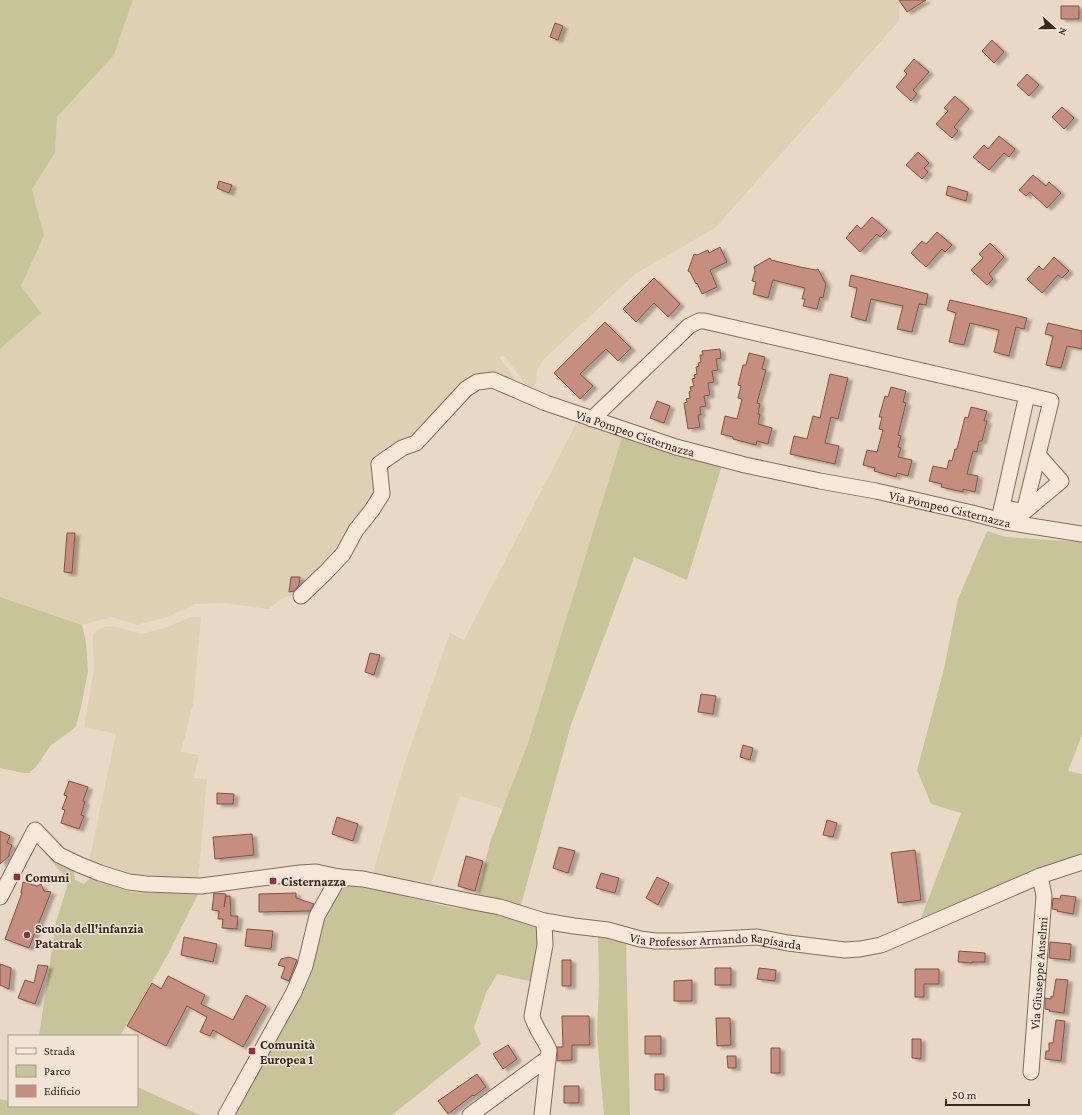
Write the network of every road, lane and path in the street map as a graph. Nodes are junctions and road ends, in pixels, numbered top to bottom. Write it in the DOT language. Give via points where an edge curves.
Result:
graph roads {
  1 [pos="1027,395"];
  2 [pos="592,419"];
  3 [pos="1038,455"];
  4 [pos="1024,512"];
  5 [pos="1001,514"];
  6 [pos="1082,534"];
  7 [pos="301,596"];
  8 [pos="1082,862"];
  9 [pos="1040,876"];
  10 [pos="339,877"];
  11 [pos="0,897"];
  12 [pos="544,921"];
  13 [pos="548,1058"];
  14 [pos="1031,1072"];
  15 [pos="226,1115"];
  16 [pos="470,1115"];
  17 [pos="542,1115"];
  1 -- 2 [label="street" via="699,321 689,326"];
  1 -- 3 [label="street" via="1051,401"];
  1 -- 5 [label="street"];
  2 -- 5 [label="street, Via Pompeo Cisternazza" via="676,447 745,465 883,492 972,513"];
  2 -- 7 [label="street, Via Pompeo Cisternazza" via="493,380 477,382 466,389 416,443 402,448 380,464 382,494 356,530 343,554"];
  3 -- 4 [label="street"];
  3 -- 4 [label="street" via="1061,481"];
  4 -- 5 [label="street"];
  5 -- 6 [label="street, Via Pompeo Cisternazza" via="1006,522"];
  8 -- 9 [label="street, Via Professor Armando Rapisarda"];
  9 -- 12 [label="street, Via Professor Armando Rapisarda" via="881,945 860,949 845,950 757,937 681,941 640,940 608,930"];
  9 -- 14 [label="street, Via Giuseppe Anselmi" via="1044,896"];
  10 -- 11 [label="street, Via Professor Armando Rapisarda" via="316,872 300,873 201,886 129,882 100,873 59,855 35,830"];
  10 -- 12 [label="street, Via Professor Armando Rapisarda" via="363,879 500,907"];
  10 -- 15 [label="street" via="317,916 305,966 294,992"];
  12 -- 13 [label="street" via="545,945 532,1016 546,1041"];
  13 -- 16 [label="street"];
  13 -- 17 [label="street"];
}
